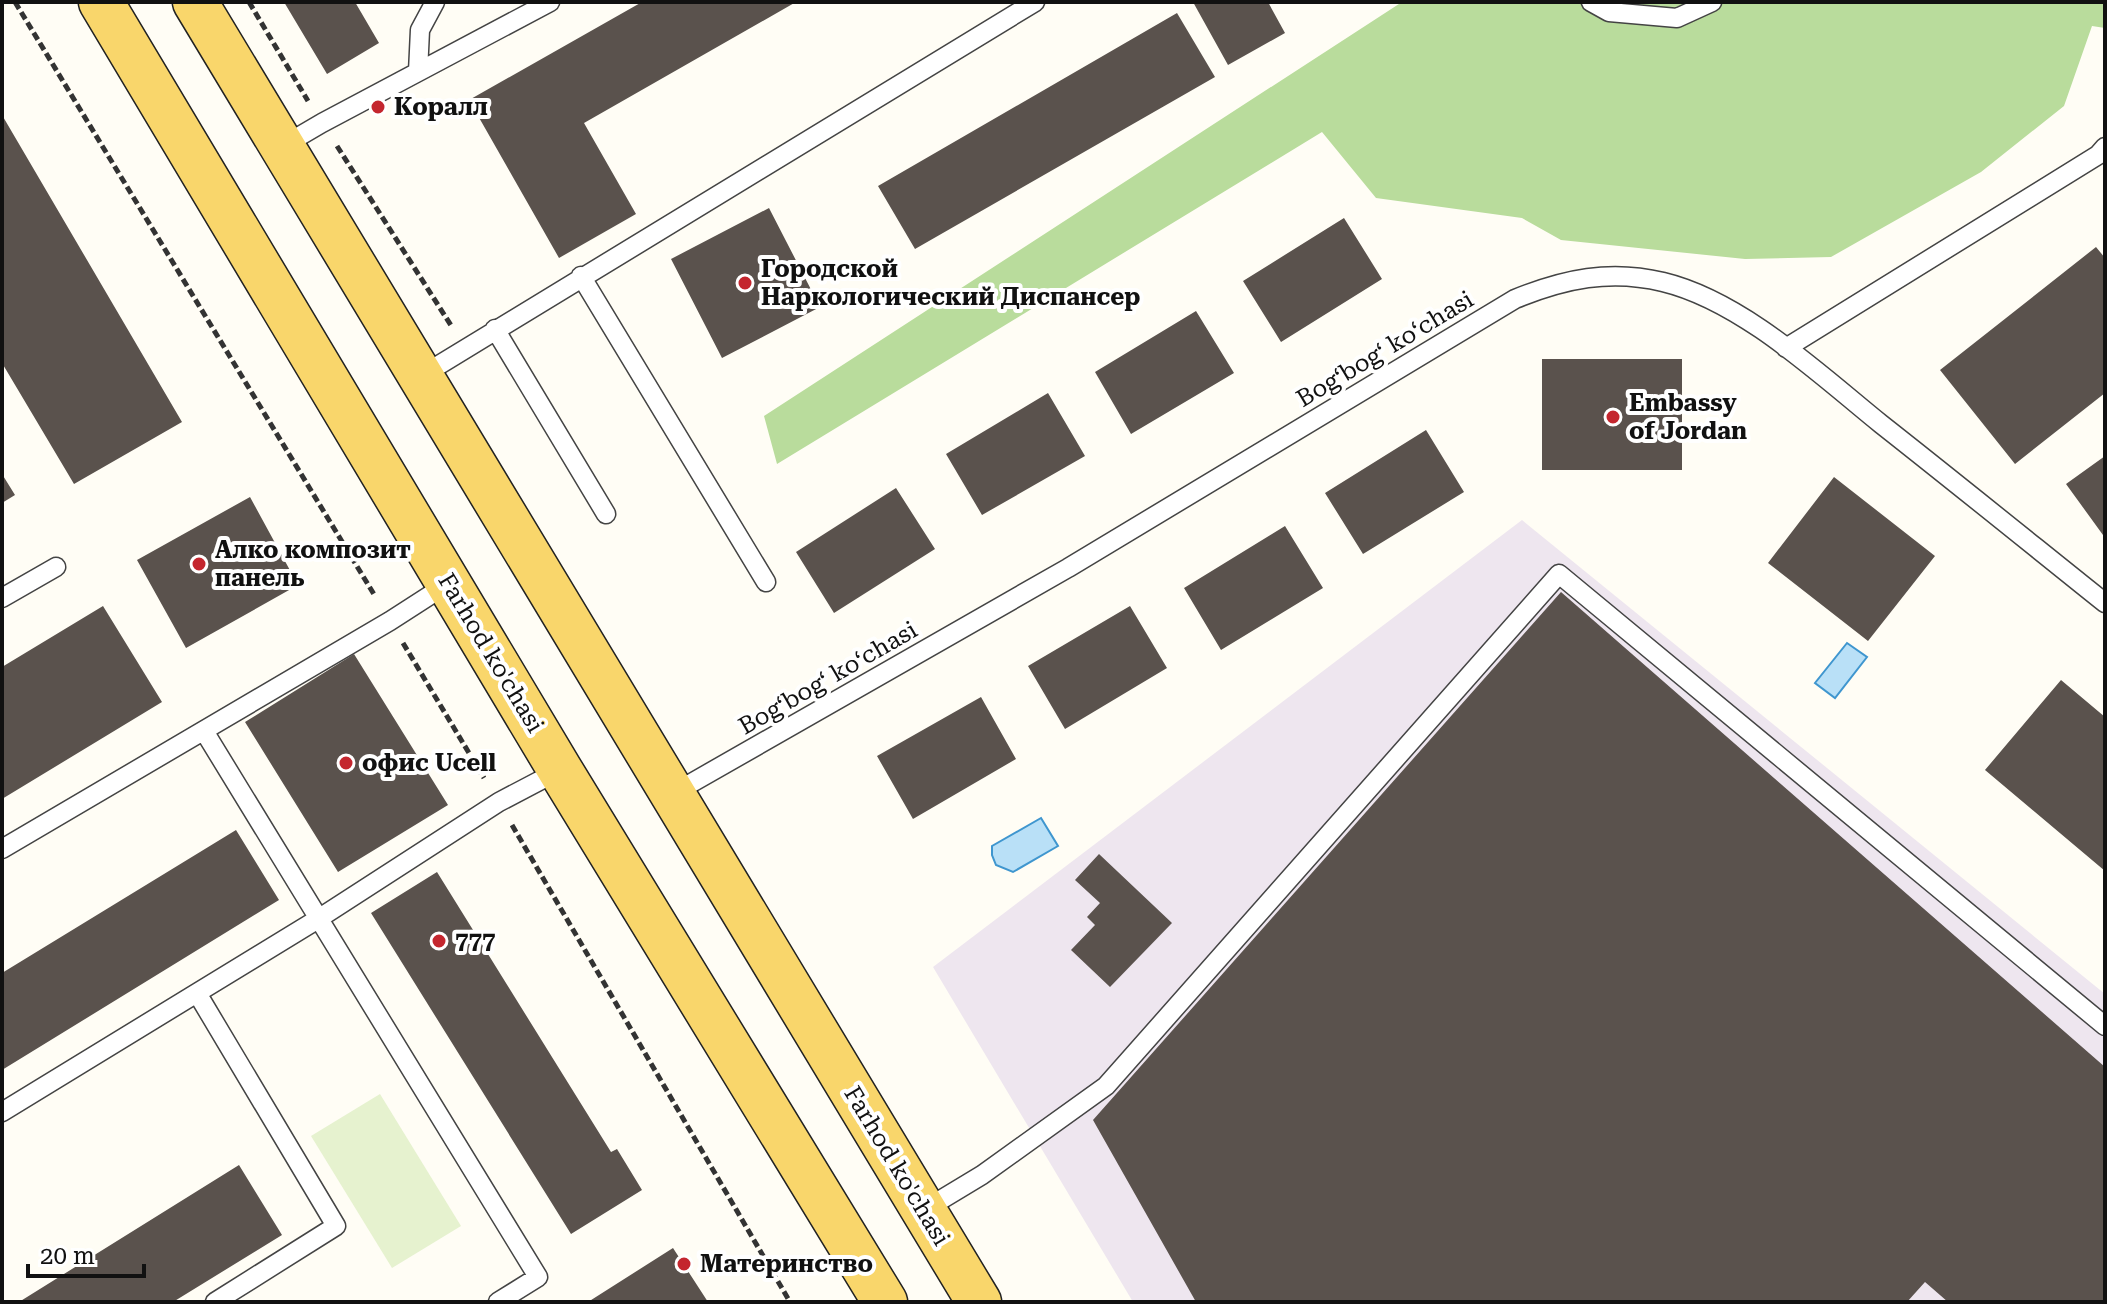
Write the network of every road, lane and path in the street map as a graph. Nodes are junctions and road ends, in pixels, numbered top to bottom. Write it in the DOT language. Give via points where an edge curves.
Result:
graph roads {
  1 [pos="15,2"];
  2 [pos="101,2"];
  3 [pos="195,2"];
  4 [pos="249,2"];
  5 [pos="435,2"];
  6 [pos="550,2"];
  7 [pos="1035,2"];
  8 [pos="1591,2"];
  9 [pos="1712,2"];
  10 [pos="418,72"];
  11 [pos="322,123"];
  12 [pos="281,147"];
  13 [pos="2105,147"];
  14 [pos="581,276"];
  15 [pos="495,329"];
  16 [pos="465,347"];
  17 [pos="1786,348"];
  18 [pos="421,376"];
  19 [pos="606,514"];
  20 [pos="56,567"];
  21 [pos="766,582"];
  22 [pos="449,583"];
  23 [pos="2,598"];
  24 [pos="2105,603"];
  25 [pos="390,621"];
  26 [pos="204,731"];
  27 [pos="560,770"];
  28 [pos="674,793"];
  29 [pos="499,802"];
  30 [pos="2,849"];
  31 [pos="318,919"];
  32 [pos="197,993"];
  33 [pos="2105,1026"];
  34 [pos="2,1112"];
  35 [pos="924,1210"];
  36 [pos="862,1282"];
  37 [pos="215,1302"];
  38 [pos="498,1302"];
  39 [pos="790,1302"];
  40 [pos="885,1302"];
  41 [pos="979,1302"];
  1 -- 25 [label="path"];
  2 -- 22 [label="main road, Farhod ko'chasi"];
  3 -- 12 [label="main road, Farhod ko'chasi"];
  4 -- 11 [label="path"];
  5 -- 10 [label="lane" via="420,30"];
  6 -- 10 [label="lane"];
  7 -- 14 [label="lane"];
  8 -- 9 [label="lane" via="1609,12 1677,18"];
  10 -- 11 [label="lane"];
  11 -- 12 [label="lane"];
  11 -- 16 [label="path"];
  12 -- 18 [label="main road, Farhod ko'chasi"];
  13 -- 17 [label="lane"];
  14 -- 15 [label="lane"];
  14 -- 21 [label="lane"];
  15 -- 16 [label="lane"];
  15 -- 19 [label="lane"];
  16 -- 18 [label="lane"];
  17 -- 24 [label="lane, Bogʻbogʻ koʻchasi"];
  17 -- 28 [label="lane, Bogʻbogʻ koʻchasi" via="1716,301 1662,281 1601,275 1536,290 1068,568"];
  18 -- 28 [label="main road, Farhod ko'chasi"];
  20 -- 23 [label="lane"];
  22 -- 25 [label="lane"];
  22 -- 27 [label="main road, Farhod ko'chasi"];
  25 -- 26 [label="lane"];
  25 -- 29 [label="path"];
  26 -- 30 [label="lane"];
  26 -- 31 [label="lane"];
  27 -- 29 [label="lane"];
  27 -- 36 [label="main road, Farhod ko'chasi"];
  28 -- 35 [label="main road, Farhod ko'chasi"];
  29 -- 31 [label="lane"];
  29 -- 39 [label="path"];
  31 -- 32 [label="lane"];
  31 -- 38 [label="lane" via="538,1277"];
  32 -- 34 [label="lane"];
  32 -- 37 [label="lane" via="336,1226"];
  33 -- 35 [label="lane" via="1559,574 1106,1086"];
  35 -- 41 [label="main road, Farhod ko'chasi"];
  36 -- 40 [label="main road, Farhod ko'chasi"];
}
